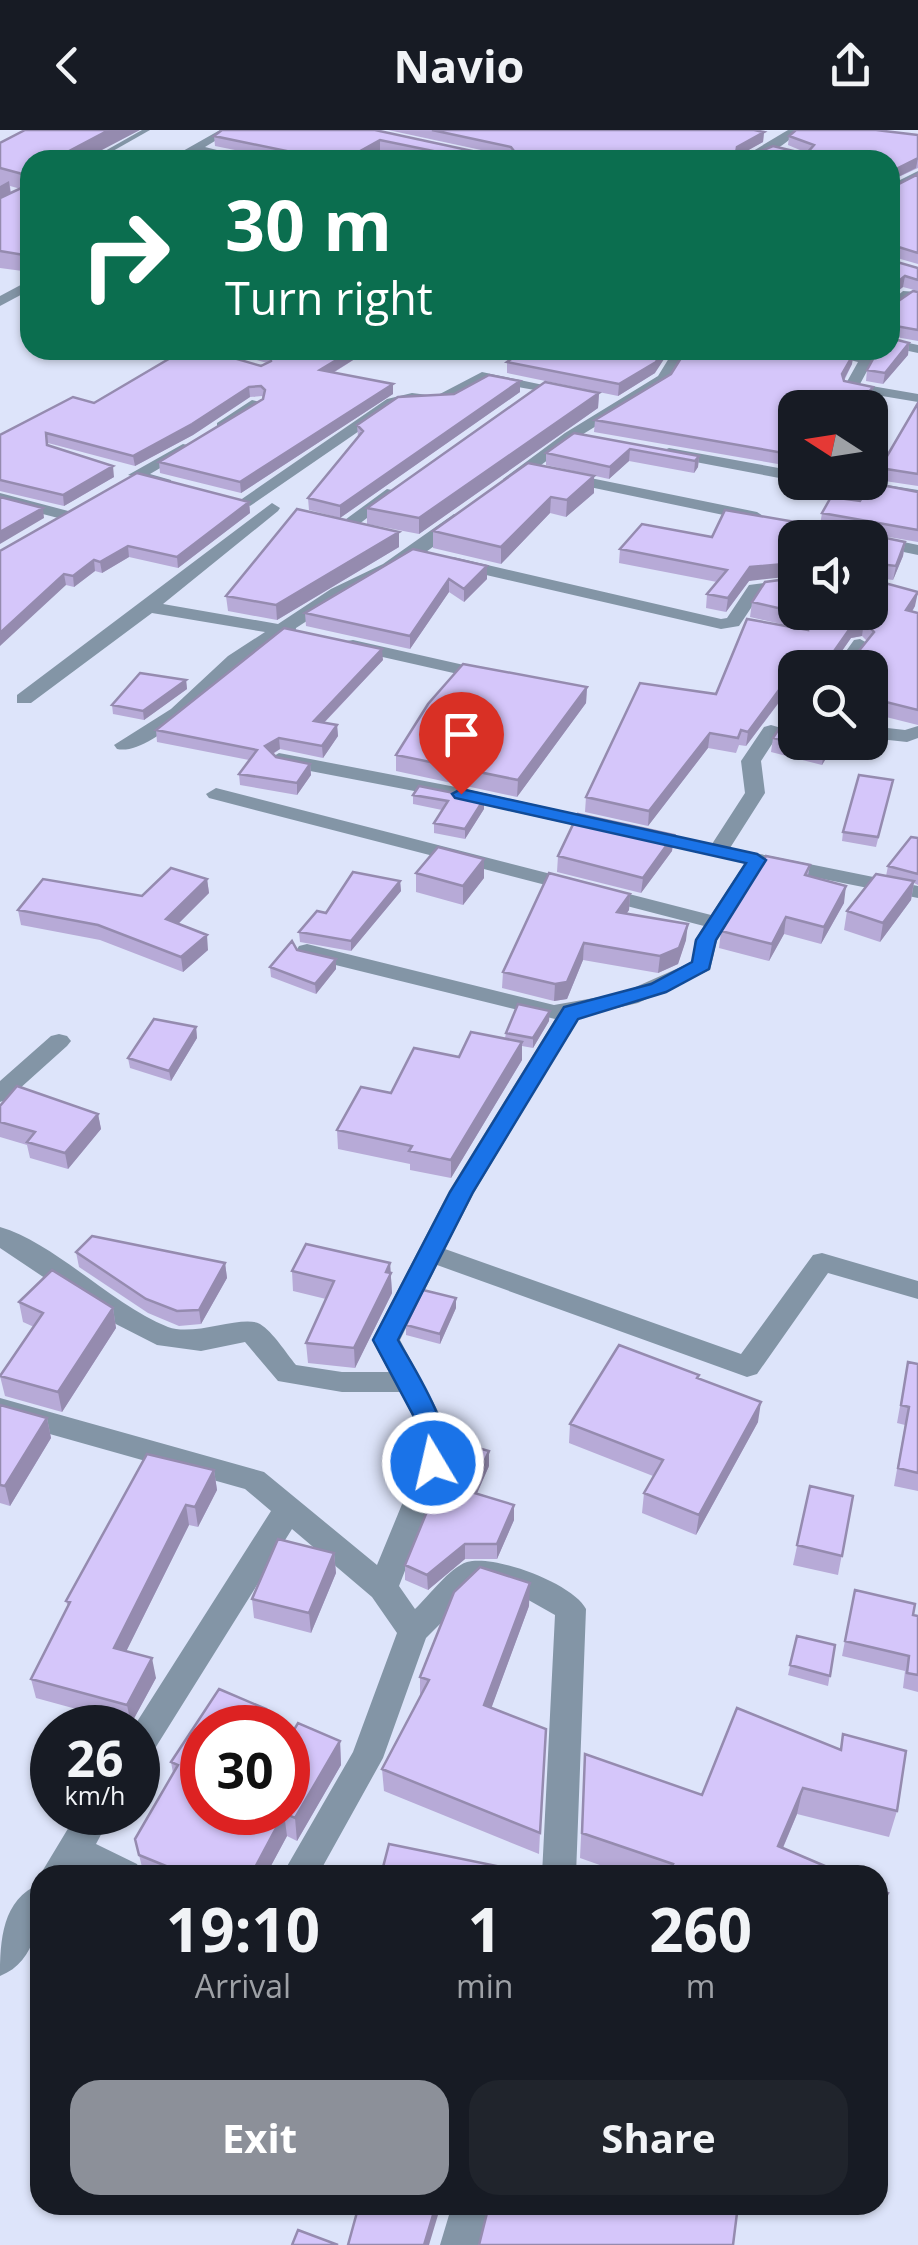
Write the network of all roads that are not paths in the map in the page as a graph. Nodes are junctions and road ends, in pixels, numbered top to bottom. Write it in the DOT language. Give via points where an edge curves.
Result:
graph roads {
  1 [pos="147,130"];
  2 [pos="228,130"];
  3 [pos="796,130"];
  4 [pos="764,135"];
  5 [pos="781,138"];
  6 [pos="195,148"];
  7 [pos="771,148"];
  8 [pos="110,150"];
  9 [pos="191,150"];
  10 [pos="204,150"];
  11 [pos="766,150"];
  12 [pos="779,150"];
  13 [pos="675,360"];
  14 [pos="866,360"];
  15 [pos="544,386"];
  16 [pos="918,398"];
  17 [pos="529,400"];
  18 [pos="256,402"];
  19 [pos="624,405"];
  20 [pos="570,436"];
  21 [pos="604,442"];
  22 [pos="656,451"];
  23 [pos="526,470"];
  24 [pos="778,473"];
  25 [pos="408,482"];
  26 [pos="190,489"];
  27 [pos="497,490"];
  28 [pos="888,491"];
  29 [pos="918,496"];
  30 [pos="0,498"];
  31 [pos="226,498"];
  32 [pos="244,503"];
  33 [pos="272,508"];
  34 [pos="467,512"];
  35 [pos="290,513"];
  36 [pos="774,521"];
  37 [pos="326,523"];
  38 [pos="50,525"];
  39 [pos="344,528"];
  40 [pos="364,532"];
  41 [pos="888,544"];
  42 [pos="412,545"];
  43 [pos="918,550"];
  44 [pos="778,586"];
  45 [pos="149,607"];
  46 [pos="292,632"];
  47 [pos="339,642"];
  48 [pos="860,644"];
  49 [pos="856,650"];
  50 [pos="508,680"];
  51 [pos="24,699"];
  52 [pos="918,732"];
  53 [pos="778,733"];
  54 [pos="888,734"];
  55 [pos="124,745"];
  56 [pos="280,759"];
  57 [pos="216,794"];
  58 [pos="718,852"];
  59 [pos="757,860"];
  60 [pos="918,892"];
  61 [pos="716,923"];
  62 [pos="307,951"];
  63 [pos="572,1012"];
  64 [pos="58,1042"];
  65 [pos="0,1094"];
  66 [pos="0,1236"];
  67 [pos="430,1253"];
  68 [pos="918,1290"];
  69 [pos="408,1382"];
  70 [pos="5,1418"];
  71 [pos="289,1508"];
  72 [pos="383,1588"];
  73 [pos="412,1631"];
  74 [pos="160,1713"];
  75 [pos="82,1835"];
  76 [pos="65,1862"];
  77 [pos="305,1865"];
  78 [pos="559,1865"];
  79 [pos="30,1915"];
  80 [pos="0,1959"];
  81 [pos="468,2215"];
  82 [pos="460,2245"];
  1 -- 8 [label="lane"];
  2 -- 6 [label="street"];
  3 -- 5 [label="street"];
  4 -- 5 [label="street"];
  5 -- 7 [label="street"];
  6 -- 9 [label="street"];
  6 -- 10 [label="street"];
  7 -- 11 [label="street"];
  7 -- 12 [label="street"];
  13 -- 19 [label="street" via="662,379"];
  14 -- 16 [label="street" via="851,388"];
  15 -- 17 [label="street"];
  15 -- 19 [label="street"];
  15 -- 32 [label="street" via="482,376 438,401 392,402"];
  18 -- 26 [label="street" via="200,440 125,476"];
  19 -- 20 [label="street"];
  20 -- 21 [label="street"];
  20 -- 23 [label="street"];
  22 -- 24 [label="street"];
  23 -- 27 [label="street"];
  23 -- 36 [label="street"];
  25 -- 39 [label="street"];
  28 -- 29 [label="street"];
  30 -- 38 [label="street" via="73,511"];
  31 -- 32 [label="street"];
  32 -- 33 [label="street"];
  33 -- 35 [label="street"];
  33 -- 45 [label="street"];
  34 -- 42 [label="street"];
  37 -- 39 [label="street"];
  39 -- 40 [label="street"];
  41 -- 43 [label="street"];
  42 -- 44 [label="street" via="708,623 741,624 756,589"];
  42 -- 46 [label="street"];
  45 -- 46 [label="street"];
  45 -- 51 [label="street"];
  46 -- 55 [label="street" via="234,660 178,713"];
  47 -- 50 [label="street"];
  48 -- 49 [label="street"];
  52 -- 54 [label="street"];
  53 -- 58 [label="street" via="770,731 751,761 755,793"];
  56 -- 58 [label="street"];
  57 -- 61 [label="street"];
  58 -- 59 [label="street"];
  59 -- 60 [label="street"];
  59 -- 61 [label="street"];
  61 -- 63 [label="street" via="702,965 658,988"];
  62 -- 63 [label="street"];
  63 -- 67 [label="street"];
  64 -- 65 [label="street"];
  66 -- 69 [label="street" via="115,1312 168,1338 201,1341 251,1330 288,1374"];
  67 -- 68 [label="street" via="747,1367 822,1262"];
  67 -- 69 [label="street" via="386,1340"];
  69 -- 72 [label="street" via="426,1415 433,1463"];
  70 -- 71 [label="street" via="254,1480"];
  71 -- 72 [label="street"];
  71 -- 74 [label="street"];
  72 -- 73 [label="street"];
  73 -- 77 [label="street" via="367,1758"];
  73 -- 78 [label="street" via="472,1573 522,1581 571,1609"];
  75 -- 76 [label="street"];
  79 -- 80 [label="street"];
  81 -- 82 [label="street"];
}
